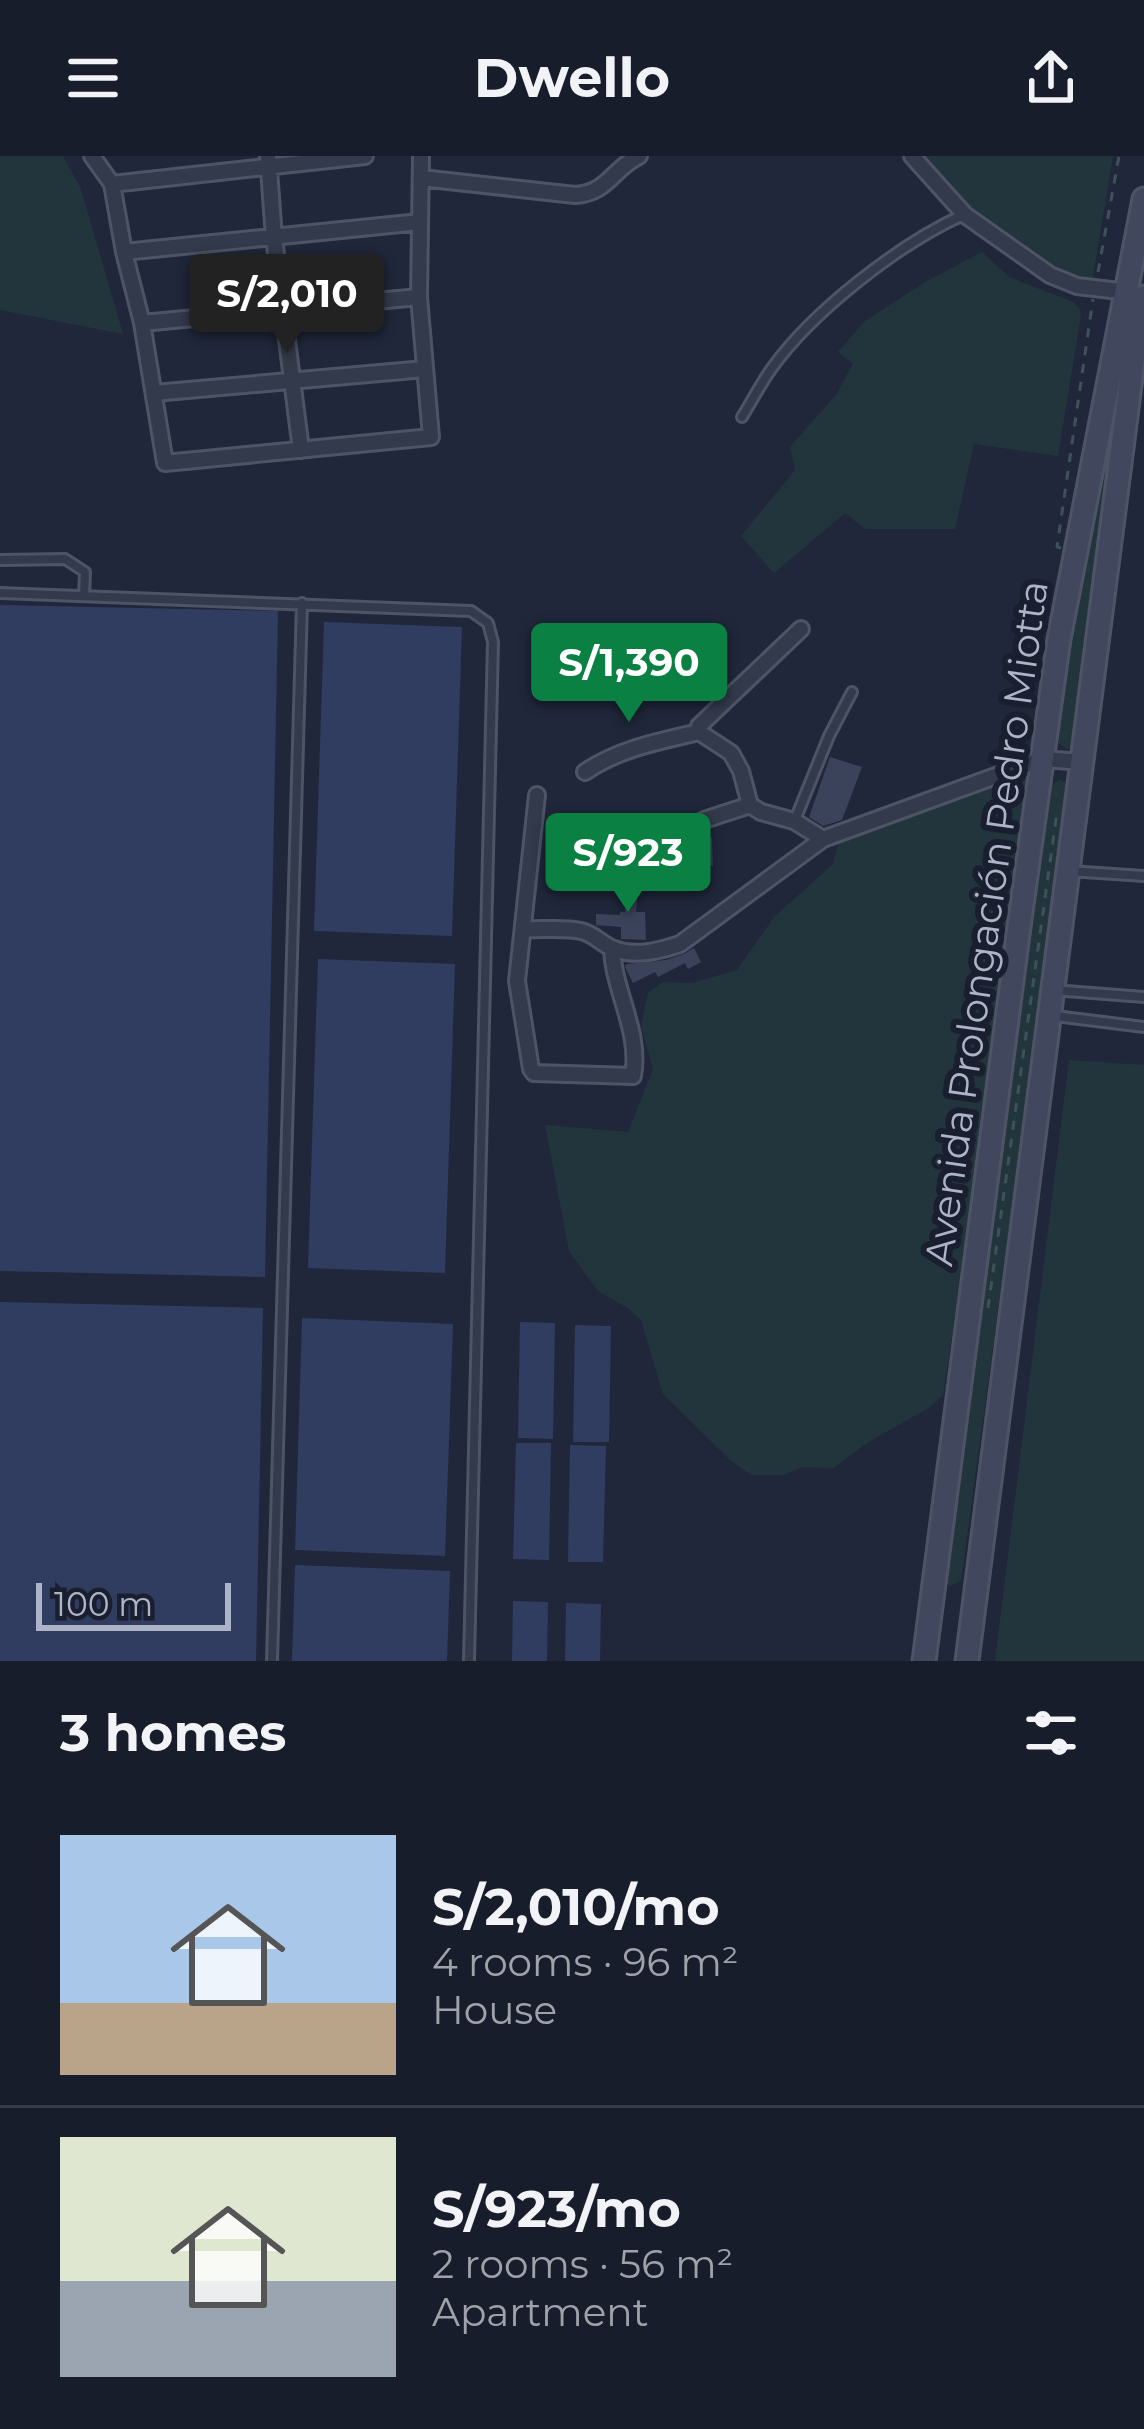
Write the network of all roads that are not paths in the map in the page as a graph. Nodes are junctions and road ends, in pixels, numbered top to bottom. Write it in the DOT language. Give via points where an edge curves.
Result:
graph roads {
  1 [pos="92,156"];
  2 [pos="365,156"];
  3 [pos="421,156"];
  4 [pos="639,156"];
  5 [pos="912,156"];
  6 [pos="268,162"];
  7 [pos="421,178"];
  8 [pos="112,184"];
  9 [pos="1144,199"];
  10 [pos="964,215"];
  11 [pos="420,222"];
  12 [pos="274,238"];
  13 [pos="124,252"];
  14 [pos="1136,295"];
  15 [pos="419,297"];
  16 [pos="283,310"];
  17 [pos="142,323"];
  18 [pos="425,369"];
  19 [pos="292,380"];
  20 [pos="154,393"];
  21 [pos="1136,403"];
  22 [pos="742,417"];
  23 [pos="301,450"];
  24 [pos="0,560"];
  25 [pos="0,593"];
  26 [pos="84,596"];
  27 [pos="302,603"];
  28 [pos="801,628"];
  29 [pos="852,692"];
  30 [pos="698,732"];
  31 [pos="1042,759"];
  32 [pos="1083,763"];
  33 [pos="585,772"];
  34 [pos="537,795"];
  35 [pos="750,805"];
  36 [pos="704,820"];
  37 [pos="794,821"];
  38 [pos="823,839"];
  39 [pos="1067,871"];
  40 [pos="1144,876"];
  41 [pos="524,929"];
  42 [pos="612,949"];
  43 [pos="1052,990"];
  44 [pos="1144,997"];
  45 [pos="1048,1015"];
  46 [pos="1144,1027"];
  47 [pos="932,1602"];
  48 [pos="974,1607"];
  49 [pos="272,1661"];
  50 [pos="469,1661"];
  51 [pos="924,1661"];
  52 [pos="967,1661"];
  1 -- 8 [label="street"];
  2 -- 6 [label="street"];
  3 -- 7 [label="street"];
  4 -- 7 [label="street" via="590,194"];
  5 -- 10 [label="street"];
  6 -- 8 [label="street"];
  6 -- 12 [label="street"];
  7 -- 11 [label="street"];
  8 -- 13 [label="street"];
  9 -- 14 [label="main road, Avenida Prolongación Pedro Miotta"];
  10 -- 14 [label="street" via="1064,282"];
  10 -- 22 [label="lane" via="834,299 772,367"];
  11 -- 12 [label="street"];
  11 -- 15 [label="street"];
  12 -- 13 [label="street"];
  12 -- 16 [label="street"];
  13 -- 17 [label="street"];
  14 -- 21 [label="main road, Avenida Prolongación Pedro Miotta"];
  14 -- 31 [label="main road, Avenida Prolongación Pedro Miotta" via="1075,550"];
  15 -- 16 [label="street"];
  15 -- 18 [label="street"];
  16 -- 17 [label="street"];
  16 -- 19 [label="street"];
  17 -- 20 [label="street"];
  18 -- 19 [label="street"];
  18 -- 23 [label="street" via="431,436"];
  19 -- 20 [label="street"];
  19 -- 23 [label="street"];
  20 -- 23 [label="street" via="165,463"];
  21 -- 32 [label="main road, Avenida Prolongación Pedro Miotta"];
  24 -- 26 [label="lane" via="65,560 85,572"];
  25 -- 26 [label="lane"];
  26 -- 27 [label="lane"];
  27 -- 49 [label="lane"];
  27 -- 50 [label="lane" via="471,611 488,623 493,642"];
  28 -- 30 [label="street"];
  29 -- 37 [label="lane"];
  30 -- 33 [label="street"];
  30 -- 35 [label="street" via="731,754"];
  31 -- 32 [label="street"];
  31 -- 38 [label="street"];
  31 -- 47 [label="main road, Avenida Prolongación Pedro Miotta"];
  32 -- 39 [label="main road, Avenida Prolongación Pedro Miotta"];
  34 -- 41 [label="street"];
  35 -- 36 [label="street"];
  35 -- 37 [label="street"];
  37 -- 38 [label="street"];
  38 -- 42 [label="street" via="680,944"];
  39 -- 40 [label="lane"];
  39 -- 43 [label="main road, Avenida Prolongación Pedro Miotta"];
  41 -- 42 [label="street" via="582,931"];
  41 -- 42 [label="street" via="517,981 531,1069 539,1074 633,1076 635,1044"];
  43 -- 44 [label="lane"];
  43 -- 45 [label="main road, Avenida Prolongación Pedro Miotta"];
  45 -- 46 [label="lane"];
  45 -- 48 [label="main road, Avenida Prolongación Pedro Miotta"];
  47 -- 48 [label="main road"];
  47 -- 51 [label="main road, Avenida Prolongación Pedro Miotta"];
  48 -- 52 [label="main road, Avenida Prolongación Pedro Miotta"];
}
